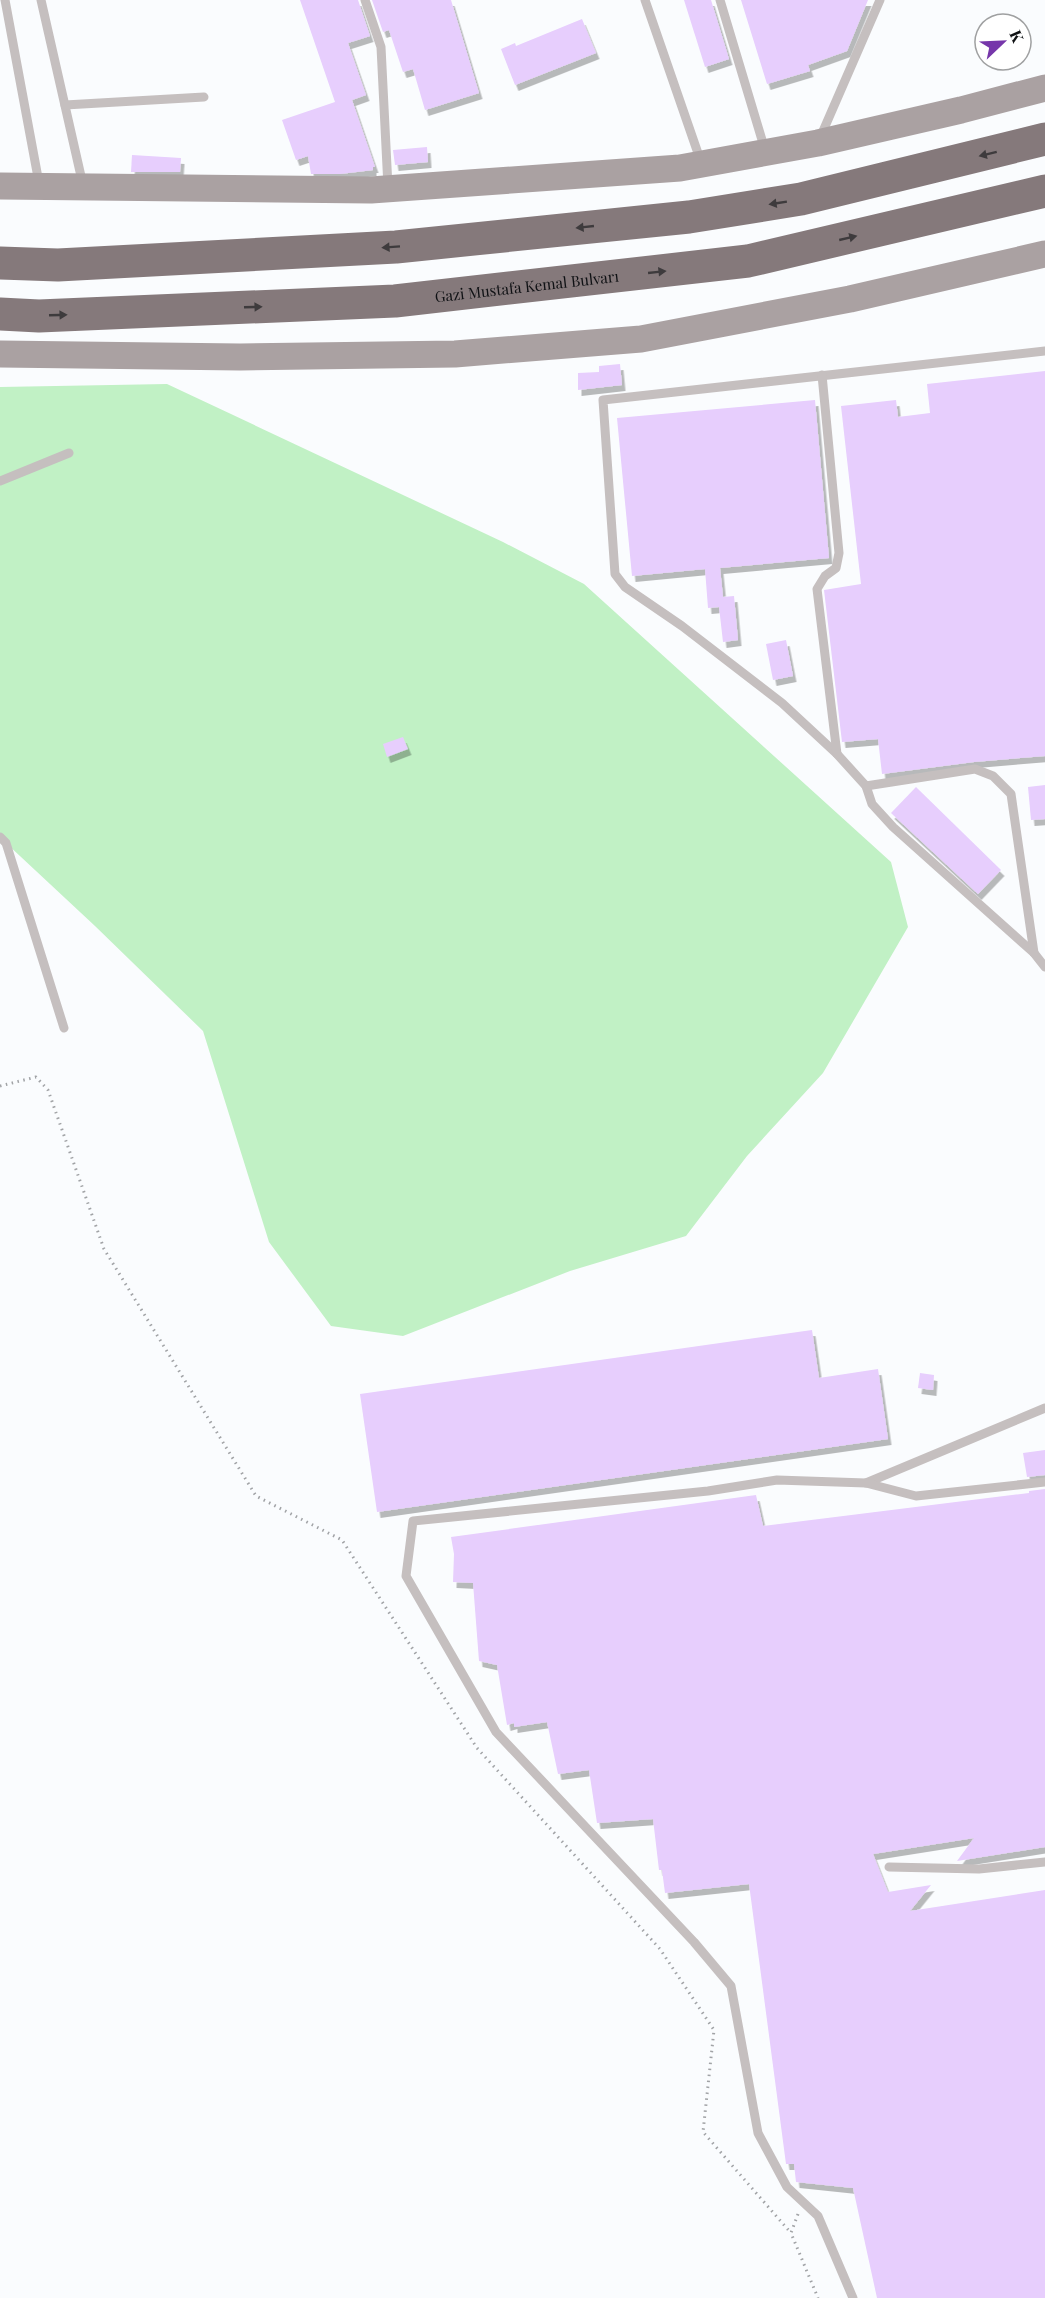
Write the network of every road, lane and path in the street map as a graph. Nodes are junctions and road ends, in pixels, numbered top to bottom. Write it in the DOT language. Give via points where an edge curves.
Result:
graph roads {
  1 [pos="5,0"];
  2 [pos="41,0"];
  3 [pos="365,0"];
  4 [pos="645,0"];
  5 [pos="720,0"];
  6 [pos="880,0"];
  7 [pos="1045,88"];
  8 [pos="204,97"];
  9 [pos="65,105"];
  10 [pos="1045,139"];
  11 [pos="818,143"];
  12 [pos="765,152"];
  13 [pos="702,164"];
  14 [pos="0,186"];
  15 [pos="39,187"];
  16 [pos="84,188"];
  17 [pos="388,189"];
  18 [pos="1045,191"];
  19 [pos="1045,254"];
  20 [pos="0,263"];
  21 [pos="0,314"];
  22 [pos="1045,351"];
  23 [pos="0,354"];
  24 [pos="822,375"];
  25 [pos="69,453"];
  26 [pos="0,481"];
  27 [pos="837,754"];
  28 [pos="866,786"];
  29 [pos="0,837"];
  30 [pos="1034,953"];
  31 [pos="1045,967"];
  32 [pos="64,1028"];
  33 [pos="0,1086"];
  34 [pos="1045,1408"];
  35 [pos="1045,1482"];
  36 [pos="866,1483"];
  37 [pos="1045,1862"];
  38 [pos="889,1867"];
  39 [pos="802,2201"];
  40 [pos="790,2233"];
  41 [pos="818,2298"];
  42 [pos="853,2298"];
  1 -- 15 [label="lane"];
  2 -- 9 [label="lane"];
  3 -- 17 [label="lane" via="381,47"];
  4 -- 13 [label="lane"];
  5 -- 12 [label="lane"];
  6 -- 11 [label="lane"];
  7 -- 11 [label="street"];
  8 -- 9 [label="lane"];
  9 -- 16 [label="lane"];
  10 -- 20 [label="highway, one-way" via="801,199 689,217 396,246 58,265"];
  11 -- 12 [label="street"];
  12 -- 13 [label="street"];
  13 -- 17 [label="street"];
  14 -- 15 [label="street"];
  15 -- 16 [label="street"];
  16 -- 17 [label="street"];
  21 -- 18 [label="highway, Gazi Mustafa Kemal Bulvarı, one-way" via="39,316 395,301 748,261"];
  19 -- 23 [label="street" via="850,299 641,339 455,354"];
  22 -- 24 [label="lane"];
  24 -- 27 [label="lane" via="838,553 836,568 817,589"];
  24 -- 27 [label="lane" via="603,400 615,574 625,587 782,703"];
  25 -- 26 [label="lane"];
  27 -- 28 [label="lane"];
  28 -- 30 [label="lane" via="872,804 893,827"];
  28 -- 30 [label="lane" via="975,769 993,776 1011,794"];
  29 -- 32 [label="lane" via="6,843"];
  30 -- 31 [label="lane"];
  33 -- 40 [label="path" via="36,1077 48,1090 104,1249 256,1496 342,1540 477,1748 660,1949 714,2030 703,2132"];
  34 -- 36 [label="lane"];
  35 -- 36 [label="lane" via="916,1496"];
  36 -- 39 [label="lane" via="777,1480 708,1491 413,1521 406,1576 496,1732 731,1986 758,2133 787,2187"];
  37 -- 38 [label="lane" via="979,1869"];
  39 -- 40 [label="path"];
  39 -- 42 [label="lane" via="818,2216"];
  40 -- 41 [label="path"];
}
